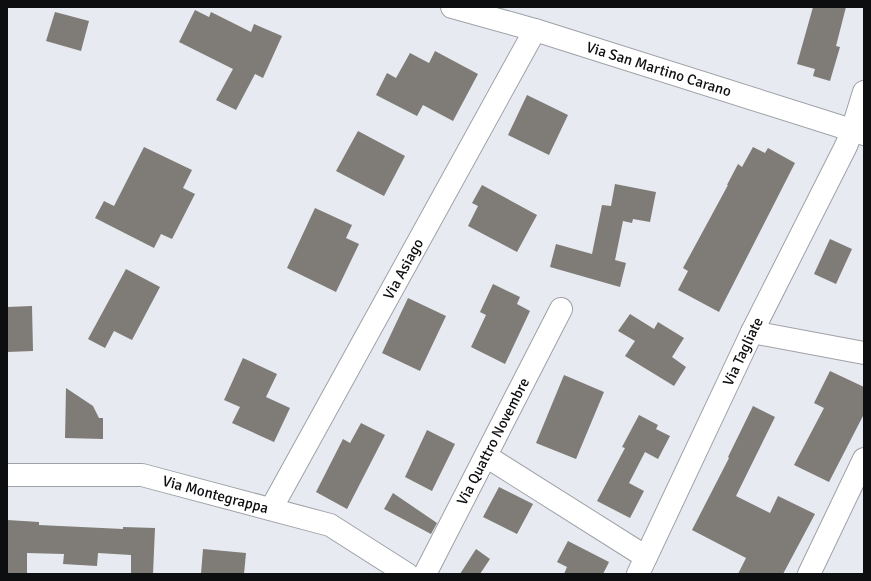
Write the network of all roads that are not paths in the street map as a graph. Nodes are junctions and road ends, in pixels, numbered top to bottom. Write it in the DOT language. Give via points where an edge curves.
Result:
graph roads {
  1 [pos="452,7"];
  2 [pos="535,30"];
  3 [pos="864,92"];
  4 [pos="858,133"];
  5 [pos="561,309"];
  6 [pos="752,332"];
  7 [pos="864,353"];
  8 [pos="486,456"];
  9 [pos="864,459"];
  10 [pos="7,475"];
  11 [pos="271,509"];
  12 [pos="642,566"];
  13 [pos="407,574"];
  14 [pos="425,574"];
  15 [pos="809,574"];
  1 -- 2 [label="street, Via San Martino Carano"];
  2 -- 4 [label="street, Via San Martino Carano"];
  2 -- 11 [label="street, Via Asiago"];
  3 -- 4 [label="street, Via Tagliate"];
  4 -- 6 [label="street, Via Tagliate"];
  5 -- 8 [label="street, Via Quattro Novembre"];
  6 -- 7 [label="street"];
  6 -- 12 [label="street, Via Tagliate"];
  8 -- 12 [label="street"];
  8 -- 14 [label="street, Via Quattro Novembre"];
  9 -- 15 [label="street"];
  10 -- 11 [label="street, Via Montegrappa" via="142,475"];
  11 -- 13 [label="street, Via Montegrappa" via="330,524"];
}
